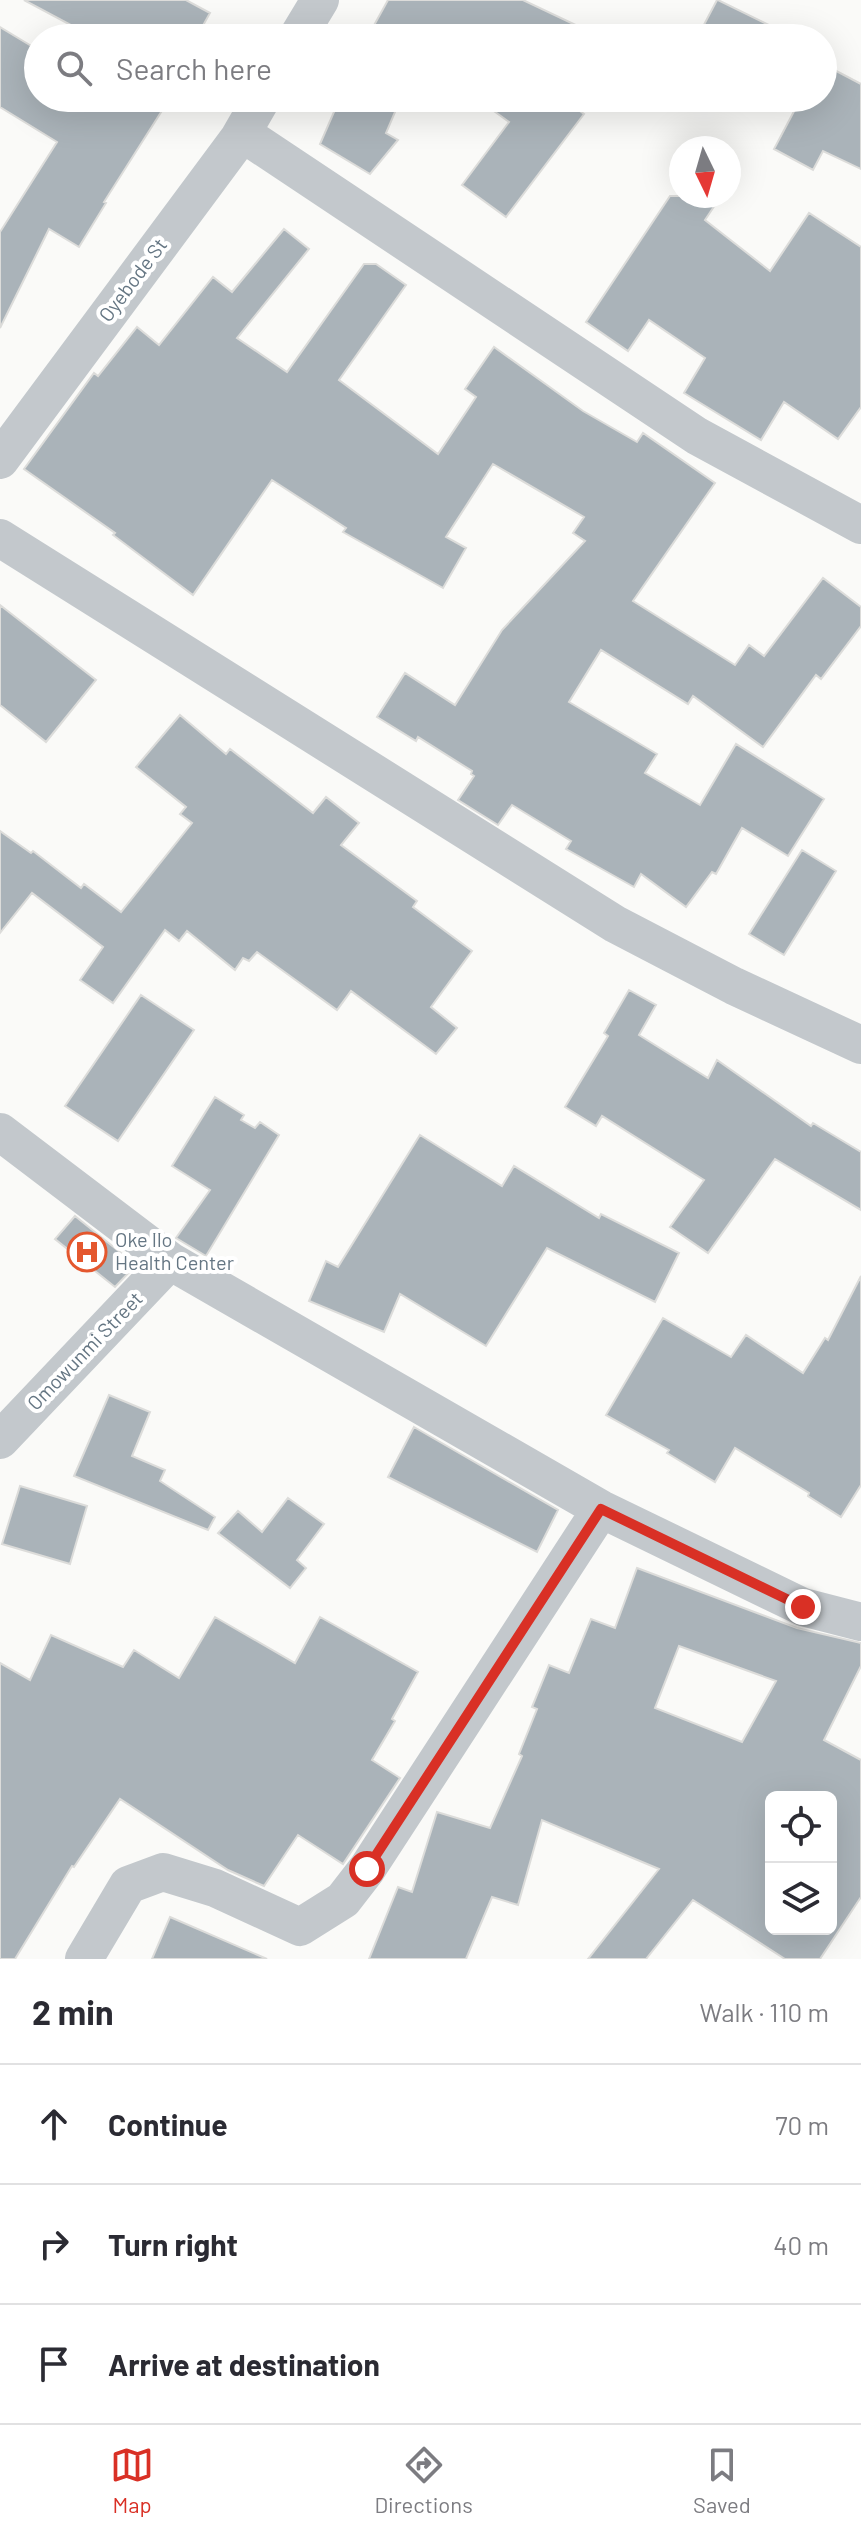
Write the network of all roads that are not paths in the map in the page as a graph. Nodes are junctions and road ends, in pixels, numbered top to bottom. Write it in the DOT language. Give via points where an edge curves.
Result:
graph roads {
  1 [pos="320,0"];
  2 [pos="305,24"];
  3 [pos="254,112"];
  4 [pos="242,133"];
  5 [pos="0,460"];
  6 [pos="861,525"];
  7 [pos="0,538"];
  8 [pos="861,1045"];
  9 [pos="0,1132"];
  10 [pos="170,1261"];
  11 [pos="0,1440"];
  12 [pos="601,1509"];
  13 [pos="861,1622"];
  14 [pos="84,1959"];
  1 -- 2 [label="street"];
  3 -- 4 [label="street, Oyebode St"];
  4 -- 5 [label="street, Oyebode St"];
  4 -- 6 [label="street" via="697,436"];
  7 -- 8 [label="street" via="615,924"];
  9 -- 10 [label="street"];
  10 -- 11 [label="street, Omowunmi Street"];
  10 -- 12 [label="street"];
  12 -- 13 [label="street" via="803,1607"];
  12 -- 14 [label="street" via="343,1900 300,1927 215,1888 163,1872 128,1885"];
}
